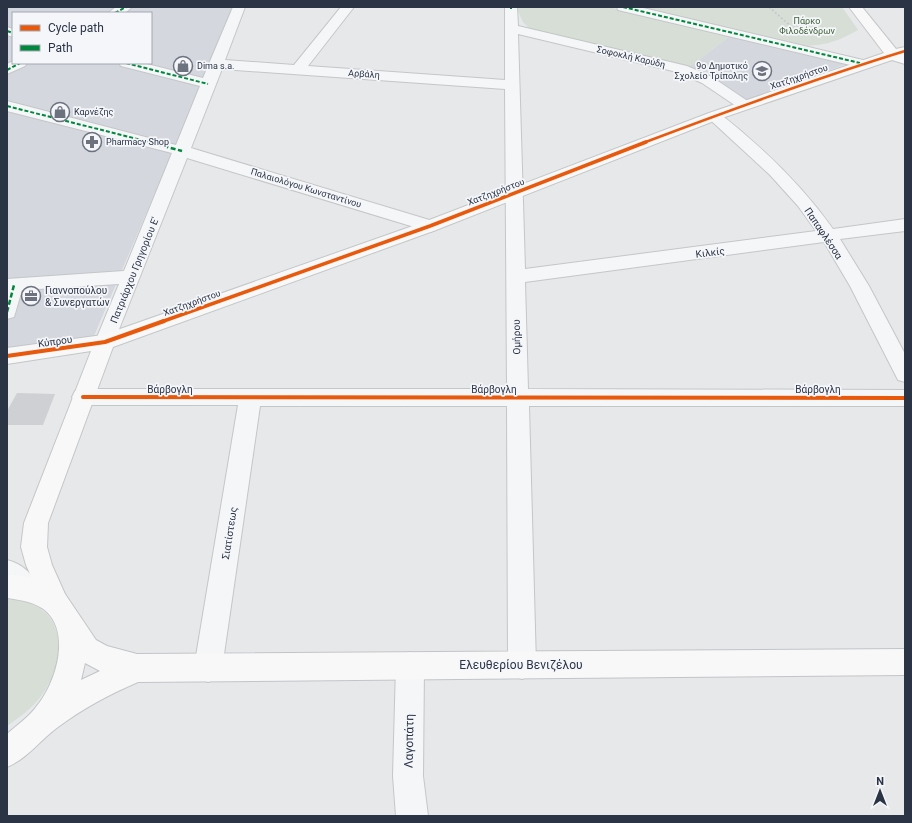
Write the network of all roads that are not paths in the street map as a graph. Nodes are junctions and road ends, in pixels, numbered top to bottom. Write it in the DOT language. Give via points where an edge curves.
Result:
graph roads {
  1 [pos="126,7"];
  2 [pos="239,7"];
  3 [pos="348,7"];
  4 [pos="623,7"];
  5 [pos="855,7"];
  6 [pos="117,12"];
  7 [pos="508,13"];
  8 [pos="901,52"];
  9 [pos="18,64"];
  10 [pos="130,64"];
  11 [pos="216,64"];
  12 [pos="863,64"];
  13 [pos="900,69"];
  14 [pos="7,70"];
  15 [pos="298,70"];
  16 [pos="208,84"];
  17 [pos="512,85"];
  18 [pos="744,105"];
  19 [pos="7,106"];
  20 [pos="714,116"];
  21 [pos="182,150"];
  22 [pos="514,194"];
  23 [pos="905,225"];
  24 [pos="430,226"];
  25 [pos="829,236"];
  26 [pos="131,277"];
  27 [pos="515,277"];
  28 [pos="10,285"];
  29 [pos="7,312"];
  30 [pos="105,342"];
  31 [pos="7,356"];
  32 [pos="905,374"];
  33 [pos="83,397"];
  34 [pos="250,397"];
  35 [pos="518,397"];
  36 [pos="905,398"];
  37 [pos="7,567"];
  38 [pos="7,586"];
  39 [pos="33,590"];
  40 [pos="63,615"];
  41 [pos="905,662"];
  42 [pos="522,665"];
  43 [pos="410,666"];
  44 [pos="137,668"];
  45 [pos="208,668"];
  46 [pos="44,720"];
  47 [pos="7,752"];
  48 [pos="412,816"];
  1 -- 6 [label="street"];
  2 -- 11 [label="street, Πατριάρχου Γρηγορίου Ε'"];
  3 -- 15 [label="street"];
  4 -- 12 [label="street"];
  5 -- 8 [label="street" via="880,41"];
  7 -- 17 [label="street, Ομήρου"];
  7 -- 18 [label="street, Σοφοκλή Καρύδη" via="682,69 707,80"];
  8 -- 12 [label="street, Χατζηχρήστου"];
  8 -- 13 [label="street"];
  9 -- 14 [label="street"];
  10 -- 16 [label="street"];
  11 -- 15 [label="street, Αρβάλη"];
  11 -- 16 [label="street, Πατριάρχου Γρηγορίου Ε'"];
  12 -- 13 [label="street"];
  12 -- 18 [label="street, Χατζηχρήστου"];
  15 -- 17 [label="street, Αρβάλη"];
  16 -- 21 [label="street, Πατριάρχου Γρηγορίου Ε'"];
  17 -- 22 [label="street, Ομήρου"];
  18 -- 20 [label="street, Χατζηχρήστου"];
  19 -- 21 [label="street, Παλαιολόγου Κωνσταντίνου"];
  20 -- 22 [label="street, Χατζηχρήστου"];
  20 -- 25 [label="street, Παπαφλέσσα" via="768,162"];
  21 -- 24 [label="street, Παλαιολόγου Κωνσταντίνου"];
  21 -- 26 [label="street, Πατριάρχου Γρηγορίου Ε'"];
  22 -- 24 [label="street, Χατζηχρήστου"];
  22 -- 27 [label="street, Ομήρου"];
  23 -- 25 [label="street, Κιλκίς"];
  24 -- 30 [label="street, Χατζηχρήστου"];
  25 -- 27 [label="street, Κιλκίς"];
  25 -- 32 [label="street, Παπαφλέσσα"];
  26 -- 28 [label="street"];
  26 -- 30 [label="street, Πατριάρχου Γρηγορίου Ε'"];
  27 -- 35 [label="street, Ομήρου"];
  28 -- 29 [label="street"];
  30 -- 31 [label="street, Κύπρου"];
  30 -- 33 [label="street, Πατριάρχου Γρηγορίου Ε'"];
  33 -- 34 [label="street, Βάρβογλη"];
  33 -- 40 [label="street, Πατριάρχου Γρηγορίου Ε'" via="36,524 34,547 38,565"];
  34 -- 35 [label="street, Βάρβογλη"];
  34 -- 45 [label="street, Σιατίστεως"];
  35 -- 36 [label="street, Βάρβογλη"];
  35 -- 42 [label="street, Ομήρου"];
  37 -- 39 [label="lane" via="21,574"];
  38 -- 39 [label="street"];
  39 -- 40 [label="street"];
  40 -- 44 [label="street" via="86,649 102,658"];
  40 -- 46 [label="street" via="73,654 65,687"];
  41 -- 42 [label="street, Ελευθερίου Βενιζέλου"];
  42 -- 43 [label="street, Ελευθερίου Βενιζέλου"];
  43 -- 45 [label="street, Ελευθερίου Βενιζέλου"];
  43 -- 48 [label="street, Λαγοπάτη" via="408,776"];
  44 -- 45 [label="street, Ελευθερίου Βενιζέλου"];
  44 -- 46 [label="street" via="76,698"];
  46 -- 47 [label="street"];
}
